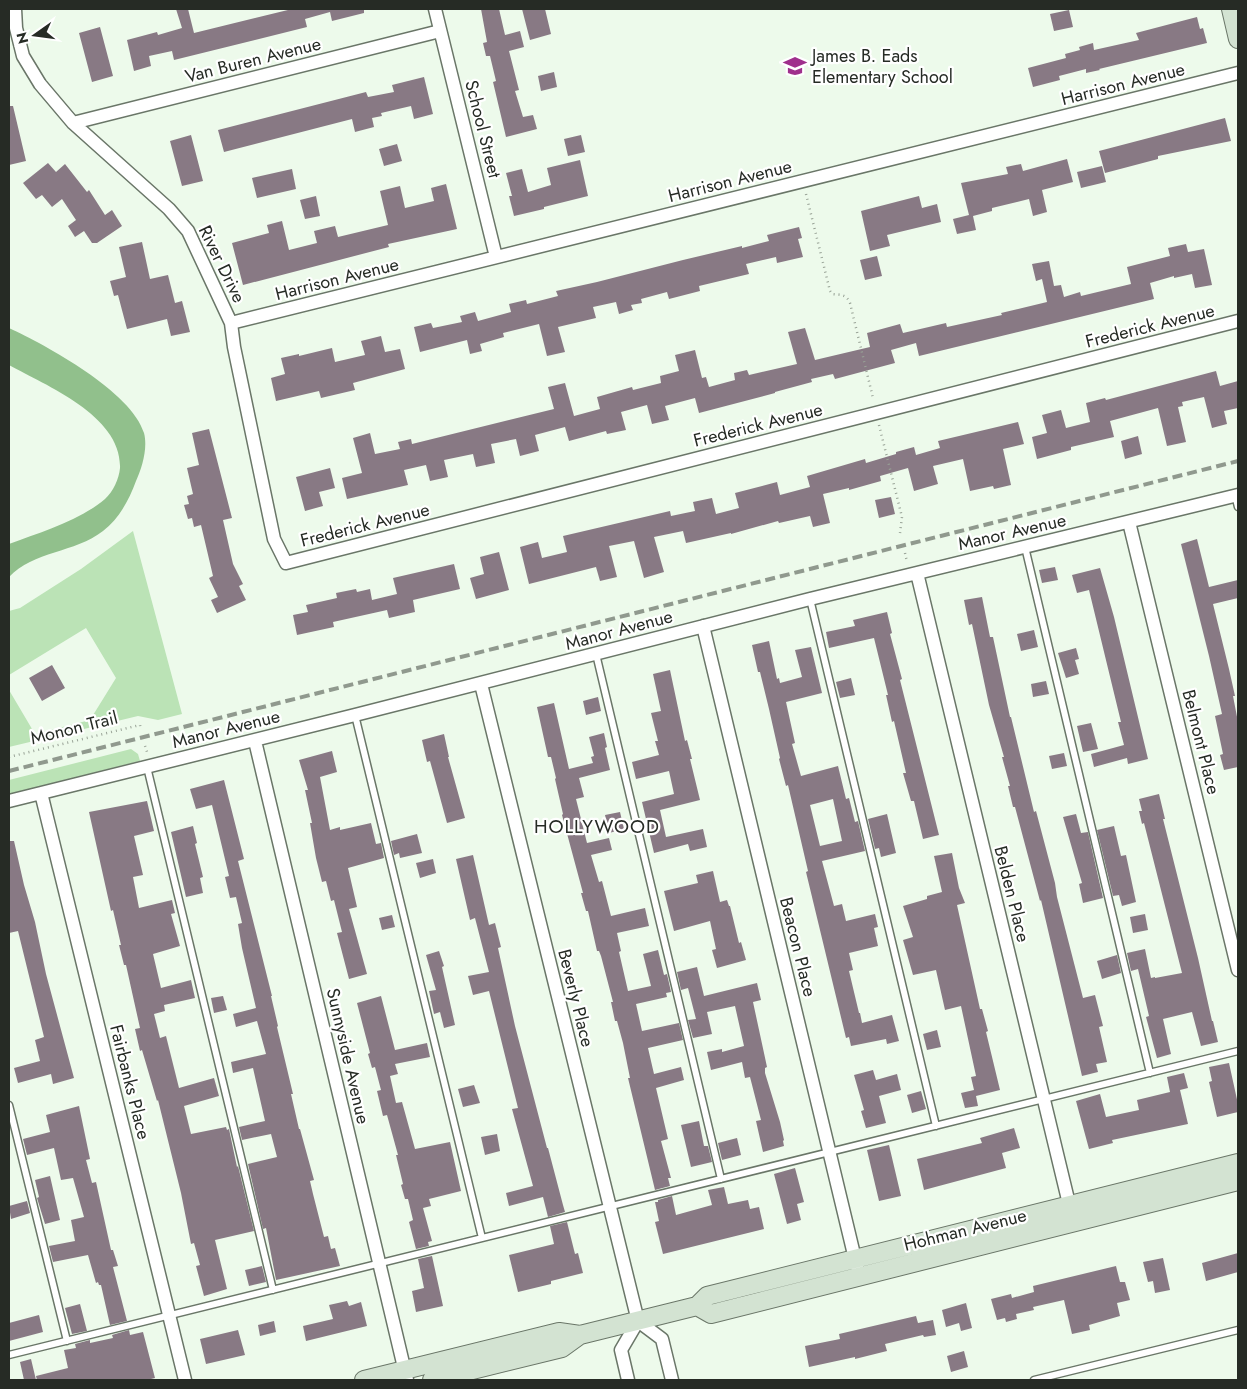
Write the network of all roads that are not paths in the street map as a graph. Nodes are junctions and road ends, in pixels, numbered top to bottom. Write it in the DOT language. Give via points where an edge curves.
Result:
graph roads {
  1 [pos="435,9"];
  2 [pos="1231,9"];
  3 [pos="13,12"];
  4 [pos="440,31"];
  5 [pos="1238,39"];
  6 [pos="1238,73"];
  7 [pos="73,122"];
  8 [pos="496,257"];
  9 [pos="1238,322"];
  10 [pos="231,323"];
  11 [pos="1237,499"];
  12 [pos="1129,522"];
  13 [pos="1025,547"];
  14 [pos="286,563"];
  15 [pos="917,573"];
  16 [pos="810,599"];
  17 [pos="703,626"];
  18 [pos="596,654"];
  19 [pos="481,684"];
  20 [pos="355,715"];
  21 [pos="255,740"];
  22 [pos="147,767"];
  23 [pos="41,793"];
  24 [pos="9,801"];
  25 [pos="1238,970"];
  26 [pos="1238,1051"];
  27 [pos="1150,1073"];
  28 [pos="1043,1099"];
  29 [pos="9,1105"];
  30 [pos="936,1126"];
  31 [pos="829,1152"];
  32 [pos="1238,1163"];
  33 [pos="721,1179"];
  34 [pos="1238,1181"];
  35 [pos="1069,1205"];
  36 [pos="610,1207"];
  37 [pos="1073,1223"];
  38 [pos="482,1238"];
  39 [pos="855,1258"];
  40 [pos="379,1264"];
  41 [pos="859,1276"];
  42 [pos="273,1290"];
  43 [pos="697,1306"];
  44 [pos="169,1315"];
  45 [pos="638,1321"];
  46 [pos="1238,1330"];
  47 [pos="580,1335"];
  48 [pos="67,1340"];
  49 [pos="9,1355"];
  50 [pos="406,1375"];
  51 [pos="185,1380"];
  52 [pos="364,1380"];
  53 [pos="432,1380"];
  54 [pos="628,1380"];
  55 [pos="672,1380"];
  56 [pos="1034,1380"];
  1 -- 4 [label="street, School Street"];
  2 -- 5 [label="main road"];
  3 -- 7 [label="street, River Drive" via="24,56 40,84"];
  4 -- 7 [label="street, Van Buren Avenue"];
  4 -- 8 [label="street, School Street"];
  6 -- 8 [label="street, Harrison Avenue"];
  7 -- 10 [label="street, River Drive" via="169,209 188,231"];
  8 -- 10 [label="street, Harrison Avenue"];
  9 -- 14 [label="street, Frederick Avenue"];
  10 -- 14 [label="street, River Drive" via="274,539"];
  11 -- 12 [label="street, Manor Avenue"];
  12 -- 13 [label="street, Manor Avenue"];
  12 -- 25 [label="street, Belmont Place"];
  13 -- 15 [label="street, Manor Avenue"];
  13 -- 27 [label="lane"];
  15 -- 16 [label="street, Manor Avenue"];
  15 -- 28 [label="street, Belden Place"];
  16 -- 17 [label="street, Manor Avenue"];
  16 -- 30 [label="lane"];
  17 -- 18 [label="street, Manor Avenue"];
  17 -- 31 [label="street, Beacon Place"];
  18 -- 19 [label="street, Manor Avenue"];
  18 -- 33 [label="lane"];
  19 -- 20 [label="street, Manor Avenue"];
  19 -- 36 [label="street, Beverly Place"];
  20 -- 21 [label="street, Manor Avenue"];
  20 -- 38 [label="lane"];
  21 -- 22 [label="street, Manor Avenue"];
  21 -- 40 [label="street, Sunnyside Avenue"];
  22 -- 23 [label="street, Manor Avenue"];
  22 -- 42 [label="lane"];
  23 -- 24 [label="street, Manor Avenue"];
  23 -- 44 [label="street, Fairbanks Place"];
  26 -- 27 [label="lane"];
  27 -- 28 [label="lane"];
  28 -- 30 [label="lane"];
  28 -- 35 [label="street, Belden Place"];
  29 -- 48 [label="lane"];
  30 -- 31 [label="lane"];
  31 -- 33 [label="lane"];
  31 -- 39 [label="street, Beacon Place"];
  32 -- 35 [label="main road, Hohman Avenue"];
  33 -- 36 [label="lane"];
  34 -- 37 [label="main road, Hohman Avenue"];
  35 -- 37 [label="street, Belden Place"];
  35 -- 39 [label="main road, Hohman Avenue"];
  36 -- 38 [label="lane"];
  36 -- 45 [label="street, Beverly Place"];
  37 -- 41 [label="main road, Hohman Avenue"];
  38 -- 40 [label="lane"];
  39 -- 41 [label="street, Beacon Place"];
  39 -- 43 [label="main road, Hohman Avenue" via="707,1296"];
  40 -- 42 [label="lane"];
  40 -- 50 [label="street, Sunnyside Avenue"];
  41 -- 43 [label="main road, Hohman Avenue" via="711,1314"];
  42 -- 44 [label="lane"];
  43 -- 45 [label="main road, Hohman Avenue"];
  44 -- 48 [label="lane"];
  44 -- 51 [label="street, Fairbanks Place"];
  45 -- 47 [label="main road, Hohman Avenue"];
  45 -- 54 [label="street" via="621,1350"];
  45 -- 55 [label="street" via="662,1339"];
  46 -- 56 [label="lane"];
  47 -- 50 [label="main road, Hohman Avenue" via="559,1332"];
  47 -- 53 [label="main road, Hohman Avenue" via="562,1348"];
  48 -- 49 [label="lane"];
  50 -- 52 [label="main road, Hohman Avenue"];
}
